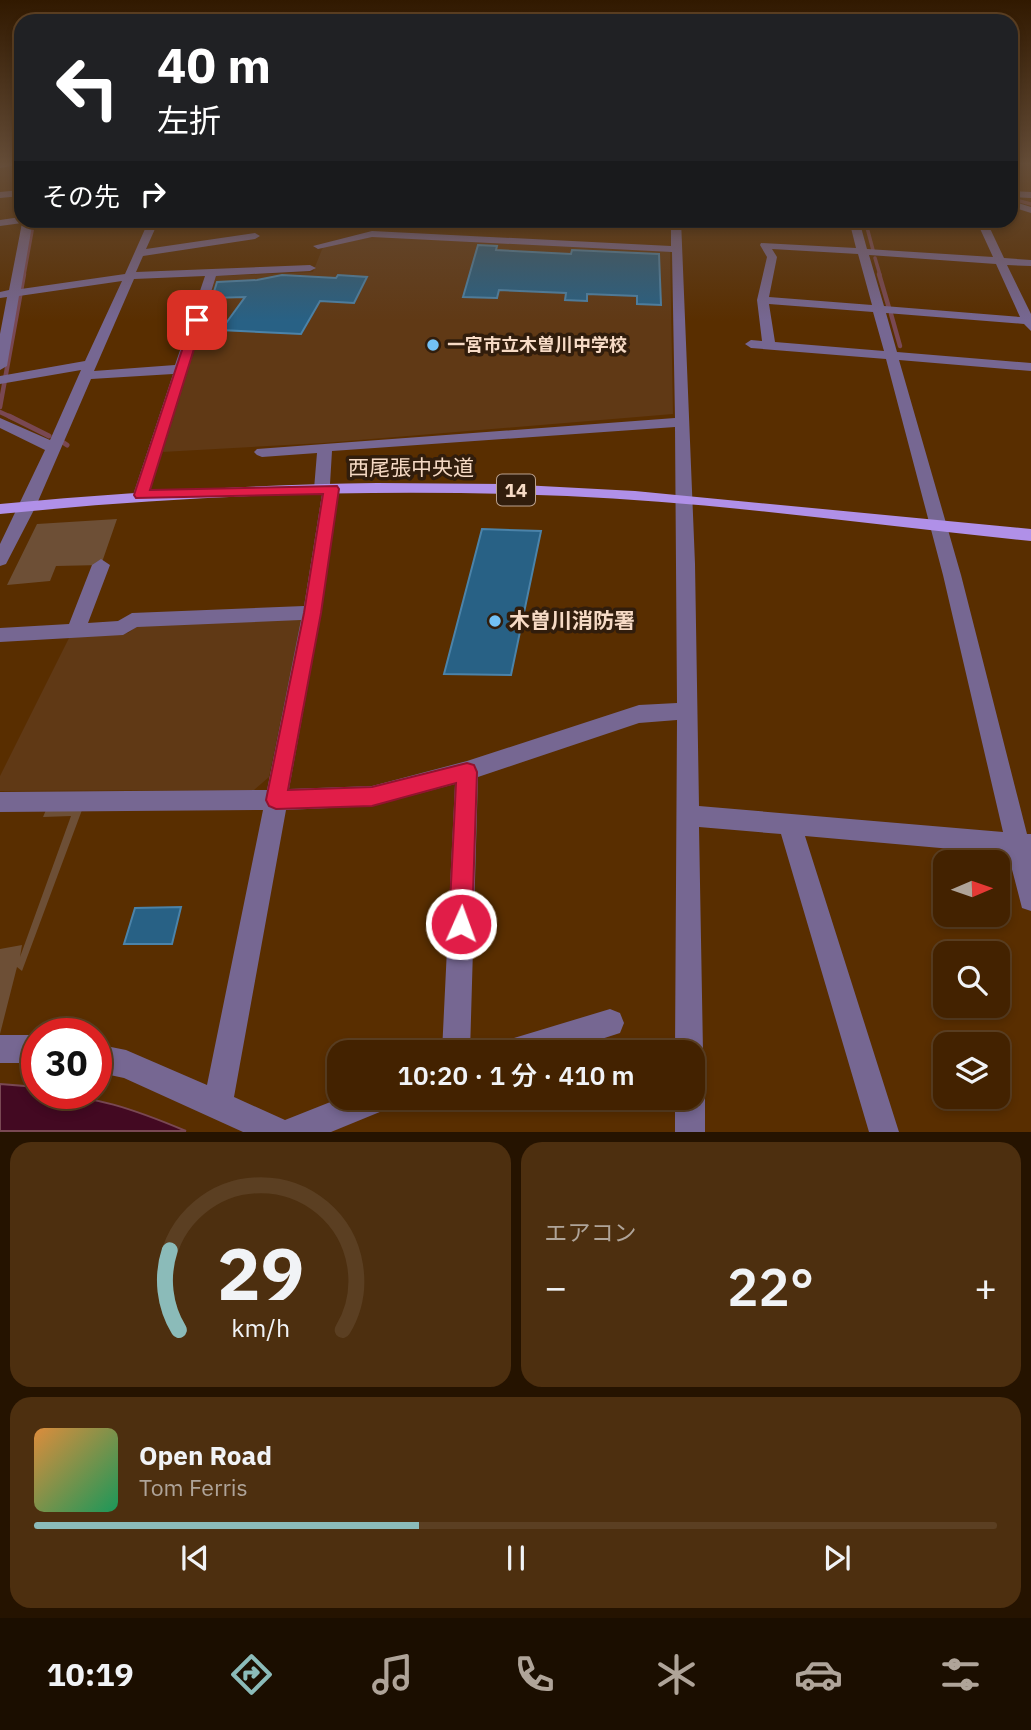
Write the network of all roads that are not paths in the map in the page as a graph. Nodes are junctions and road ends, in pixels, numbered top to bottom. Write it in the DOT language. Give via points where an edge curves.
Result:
graph roads {
  1 [pos="27,228"];
  2 [pos="150,228"];
  3 [pos="369,228"];
  4 [pos="676,228"];
  5 [pos="856,228"];
  6 [pos="985,228"];
  7 [pos="372,234"];
  8 [pos="255,236"];
  9 [pos="318,246"];
  10 [pos="676,249"];
  11 [pos="863,253"];
  12 [pos="137,254"];
  13 [pos="1000,263"];
  14 [pos="1031,265"];
  15 [pos="310,268"];
  16 [pos="212,271"];
  17 [pos="132,276"];
  18 [pos="19,292"];
  19 [pos="0,295"];
  20 [pos="763,300"];
  21 [pos="878,309"];
  22 [pos="1029,324"];
  23 [pos="751,344"];
  24 [pos="769,345"];
  25 [pos="890,354"];
  26 [pos="0,366"];
  27 [pos="1031,367"];
  28 [pos="90,369"];
  29 [pos="182,369"];
  30 [pos="6,379"];
  31 [pos="0,422"];
  32 [pos="681,422"];
  33 [pos="54,448"];
  34 [pos="325,448"];
  35 [pos="262,452"];
  36 [pos="327,489"];
  37 [pos="141,495"];
  38 [pos="684,500"];
  39 [pos="28,506"];
  40 [pos="0,509"];
  41 [pos="939,527"];
  42 [pos="1031,536"];
  43 [pos="0,560"];
  44 [pos="101,565"];
  45 [pos="312,613"];
  46 [pos="76,630"];
  47 [pos="0,635"];
  48 [pos="685,711"];
  49 [pos="467,772"];
  50 [pos="276,800"];
  51 [pos="0,802"];
  52 [pos="687,815"];
  53 [pos="789,824"];
  54 [pos="1024,844"];
  55 [pos="1031,899"];
  56 [pos="610,1023"];
  57 [pos="456,1040"];
  58 [pos="554,1040"];
  59 [pos="689,1040"];
  60 [pos="0,1049"];
  61 [pos="21,1049"];
  62 [pos="112,1061"];
  63 [pos="218,1104"];
  64 [pos="348,1110"];
  65 [pos="690,1110"];
  66 [pos="278,1132"];
  67 [pos="291,1132"];
  68 [pos="690,1132"];
  69 [pos="884,1132"];
  1 -- 18 [label="street"];
  2 -- 12 [label="street"];
  3 -- 7 [label="street"];
  4 -- 10 [label="street"];
  5 -- 11 [label="street"];
  6 -- 13 [label="street"];
  7 -- 9 [label="street"];
  7 -- 10 [label="street"];
  8 -- 12 [label="street"];
  10 -- 32 [label="street"];
  11 -- 13 [label="street"];
  11 -- 20 [label="street" via="768,249 772,257"];
  11 -- 21 [label="street"];
  12 -- 17 [label="street"];
  13 -- 14 [label="street"];
  13 -- 22 [label="street"];
  15 -- 16 [label="street"];
  16 -- 17 [label="street"];
  16 -- 29 [label="street"];
  17 -- 18 [label="street"];
  17 -- 28 [label="street"];
  18 -- 19 [label="street"];
  18 -- 26 [label="street"];
  20 -- 21 [label="street"];
  20 -- 24 [label="street"];
  21 -- 22 [label="street"];
  21 -- 25 [label="street"];
  23 -- 24 [label="street"];
  24 -- 25 [label="street"];
  25 -- 27 [label="street"];
  25 -- 41 [label="street"];
  28 -- 29 [label="street"];
  28 -- 30 [label="street"];
  28 -- 33 [label="street"];
  29 -- 37 [label="street"];
  31 -- 33 [label="street"];
  32 -- 34 [label="street"];
  32 -- 38 [label="street"];
  33 -- 39 [label="street"];
  34 -- 35 [label="street"];
  34 -- 36 [label="street"];
  36 -- 37 [label="main road, 西尾張中央道 / 14"];
  36 -- 38 [label="main road, 西尾張中央道 / 14" via="504,489"];
  36 -- 45 [label="street"];
  37 -- 39 [label="main road, 西尾張中央道 / 14"];
  38 -- 41 [label="main road, 西尾張中央道 / 14"];
  38 -- 48 [label="street"];
  39 -- 40 [label="main road, 西尾張中央道 / 14"];
  39 -- 43 [label="street"];
  41 -- 42 [label="main road, 西尾張中央道 / 14"];
  41 -- 54 [label="street"];
  44 -- 46 [label="street"];
  45 -- 46 [label="street" via="132,620 123,628"];
  45 -- 50 [label="street"];
  46 -- 47 [label="street"];
  48 -- 49 [label="street" via="639,714"];
  48 -- 52 [label="street"];
  49 -- 50 [label="street" via="372,796"];
  49 -- 57 [label="street"];
  50 -- 51 [label="street"];
  50 -- 63 [label="street"];
  52 -- 53 [label="street"];
  52 -- 59 [label="street"];
  53 -- 54 [label="street"];
  53 -- 69 [label="street"];
  54 -- 55 [label="street"];
  56 -- 58 [label="street"];
  60 -- 61 [label="street"];
  62 -- 63 [label="street"];
  63 -- 66 [label="street"];
  64 -- 67 [label="street"];
  65 -- 68 [label="street"];
}
